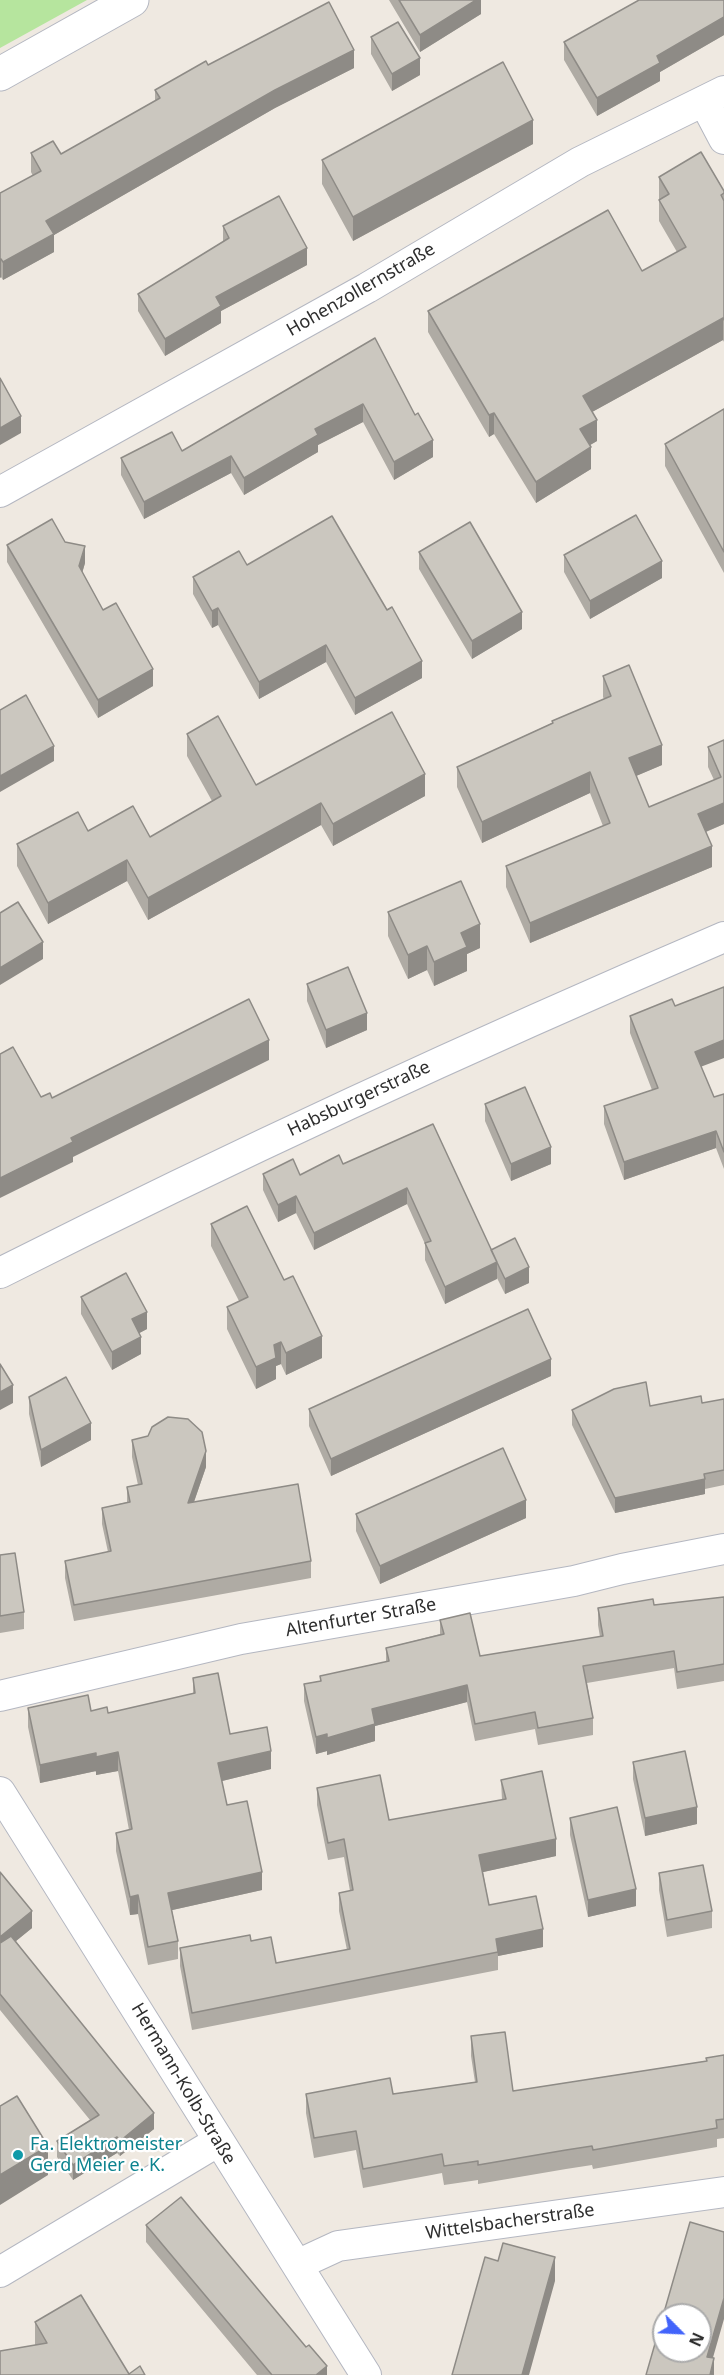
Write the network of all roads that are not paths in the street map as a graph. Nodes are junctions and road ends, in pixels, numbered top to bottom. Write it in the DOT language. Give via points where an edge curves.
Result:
graph roads {
  1 [pos="132,0"];
  2 [pos="0,74"];
  3 [pos="714,97"];
  4 [pos="724,139"];
  5 [pos="0,492"];
  6 [pos="724,937"];
  7 [pos="0,1274"];
  8 [pos="724,1549"];
  9 [pos="0,1696"];
  10 [pos="0,1792"];
  11 [pos="218,2142"];
  12 [pos="724,2192"];
  13 [pos="299,2264"];
  14 [pos="0,2272"];
  15 [pos="366,2375"];
  1 -- 2 [label="main road"];
  3 -- 4 [label="street"];
  3 -- 5 [label="street, Hohenzollernstraße" via="580,162 367,288"];
  6 -- 7 [label="street, Habsburgerstraße" via="404,1077"];
  8 -- 9 [label="street, Altenfurter Straße" via="574,1581 242,1639"];
  10 -- 11 [label="street, Hermann-Kolb-Straße"];
  11 -- 13 [label="street, Hermann-Kolb-Straße"];
  11 -- 14 [label="street"];
  12 -- 13 [label="street, Wittelsbacherstraße" via="338,2246"];
  13 -- 15 [label="street, Hermann-Kolb-Straße"];
}
